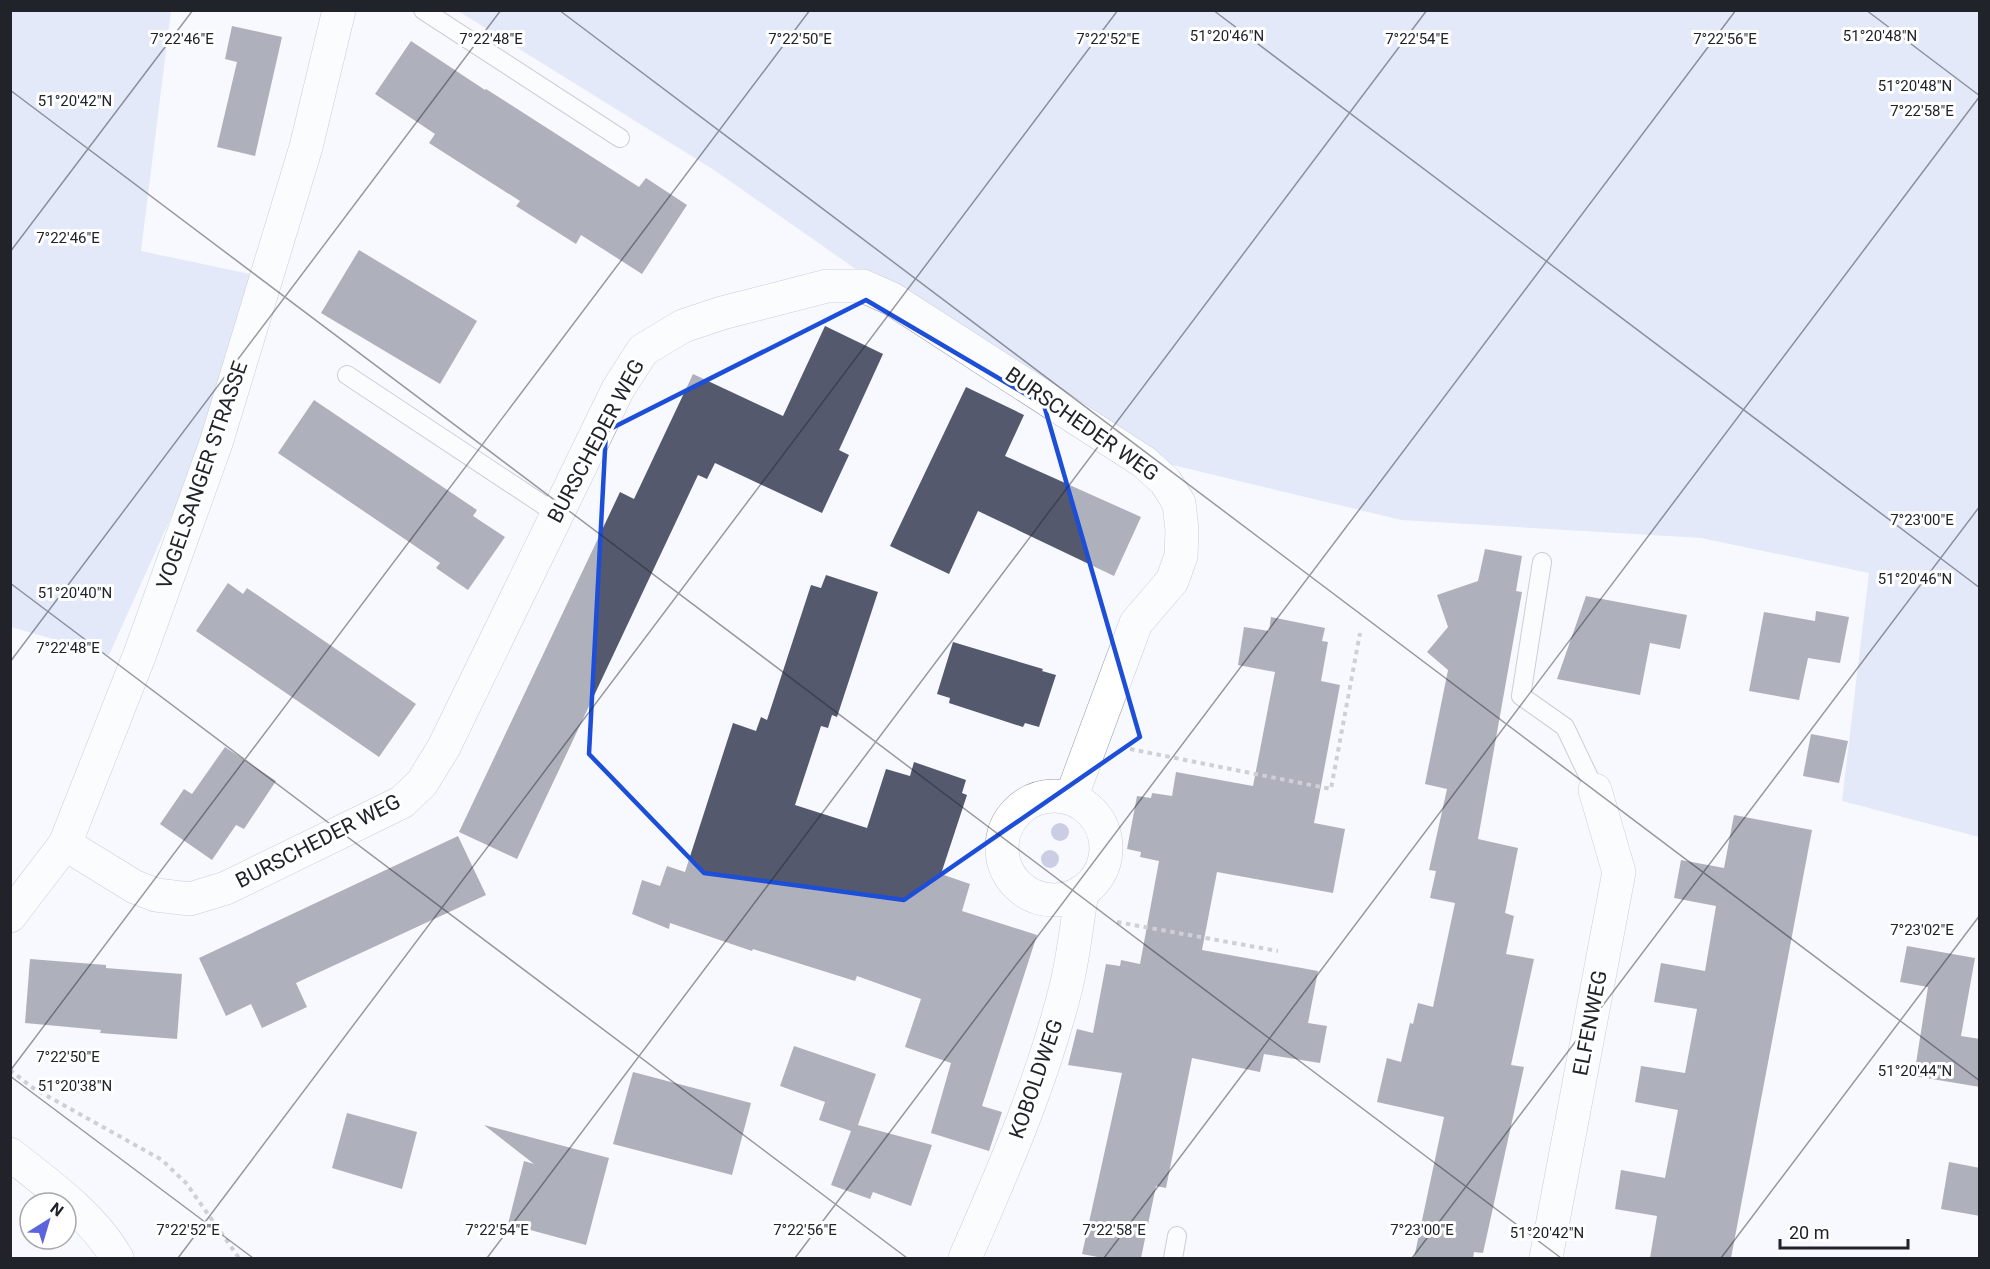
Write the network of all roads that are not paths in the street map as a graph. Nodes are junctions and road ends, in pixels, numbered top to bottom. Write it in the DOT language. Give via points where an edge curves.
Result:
graph roads {
  1 [pos="339,10"];
  2 [pos="423,10"];
  3 [pos="620,138"];
  4 [pos="347,375"];
  5 [pos="557,514"];
  6 [pos="1542,562"];
  7 [pos="1595,790"];
  8 [pos="1071,798"];
  9 [pos="65,844"];
  10 [pos="1080,903"];
  11 [pos="10,916"];
  12 [pos="10,1154"];
  13 [pos="1177,1236"];
  14 [pos="117,1258"];
  15 [pos="965,1258"];
  16 [pos="1173,1258"];
  17 [pos="1546,1258"];
  1 -- 9 [label="street, VOGELSANGER STRASSE" via="306,147 216,443 140,654"];
  2 -- 3 [label="lane"];
  4 -- 5 [label="lane"];
  5 -- 8 [label="street, BURSCHEDER WEG" via="618,389 643,350 683,326 827,286 863,286 892,299 1144,462 1165,481 1179,503 1181,556 1172,580 1136,623"];
  5 -- 9 [label="street, BURSCHEDER WEG" via="444,747 422,783 402,802 226,888 190,899 156,895 135,887"];
  6 -- 7 [label="lane" via="1521,696 1565,727"];
  7 -- 17 [label="street, ELFENWEG" via="1618,872"];
  8 -- 10 [label="street, KOBOLDWEG" via="1093,812 1106,838 1106,857"];
  8 -- 10 [label="street" via="1044,795 1013,814 1002,837 1001,856 1007,872 1020,888 1040,899"];
  9 -- 11 [label="street, VOGELSANGER STRASSE"];
  10 -- 15 [label="street, KOBOLDWEG" via="1067,982 1051,1040 1020,1129"];
  12 -- 14 [label="street" via="73,1204"];
  13 -- 16 [label="lane"];
}
